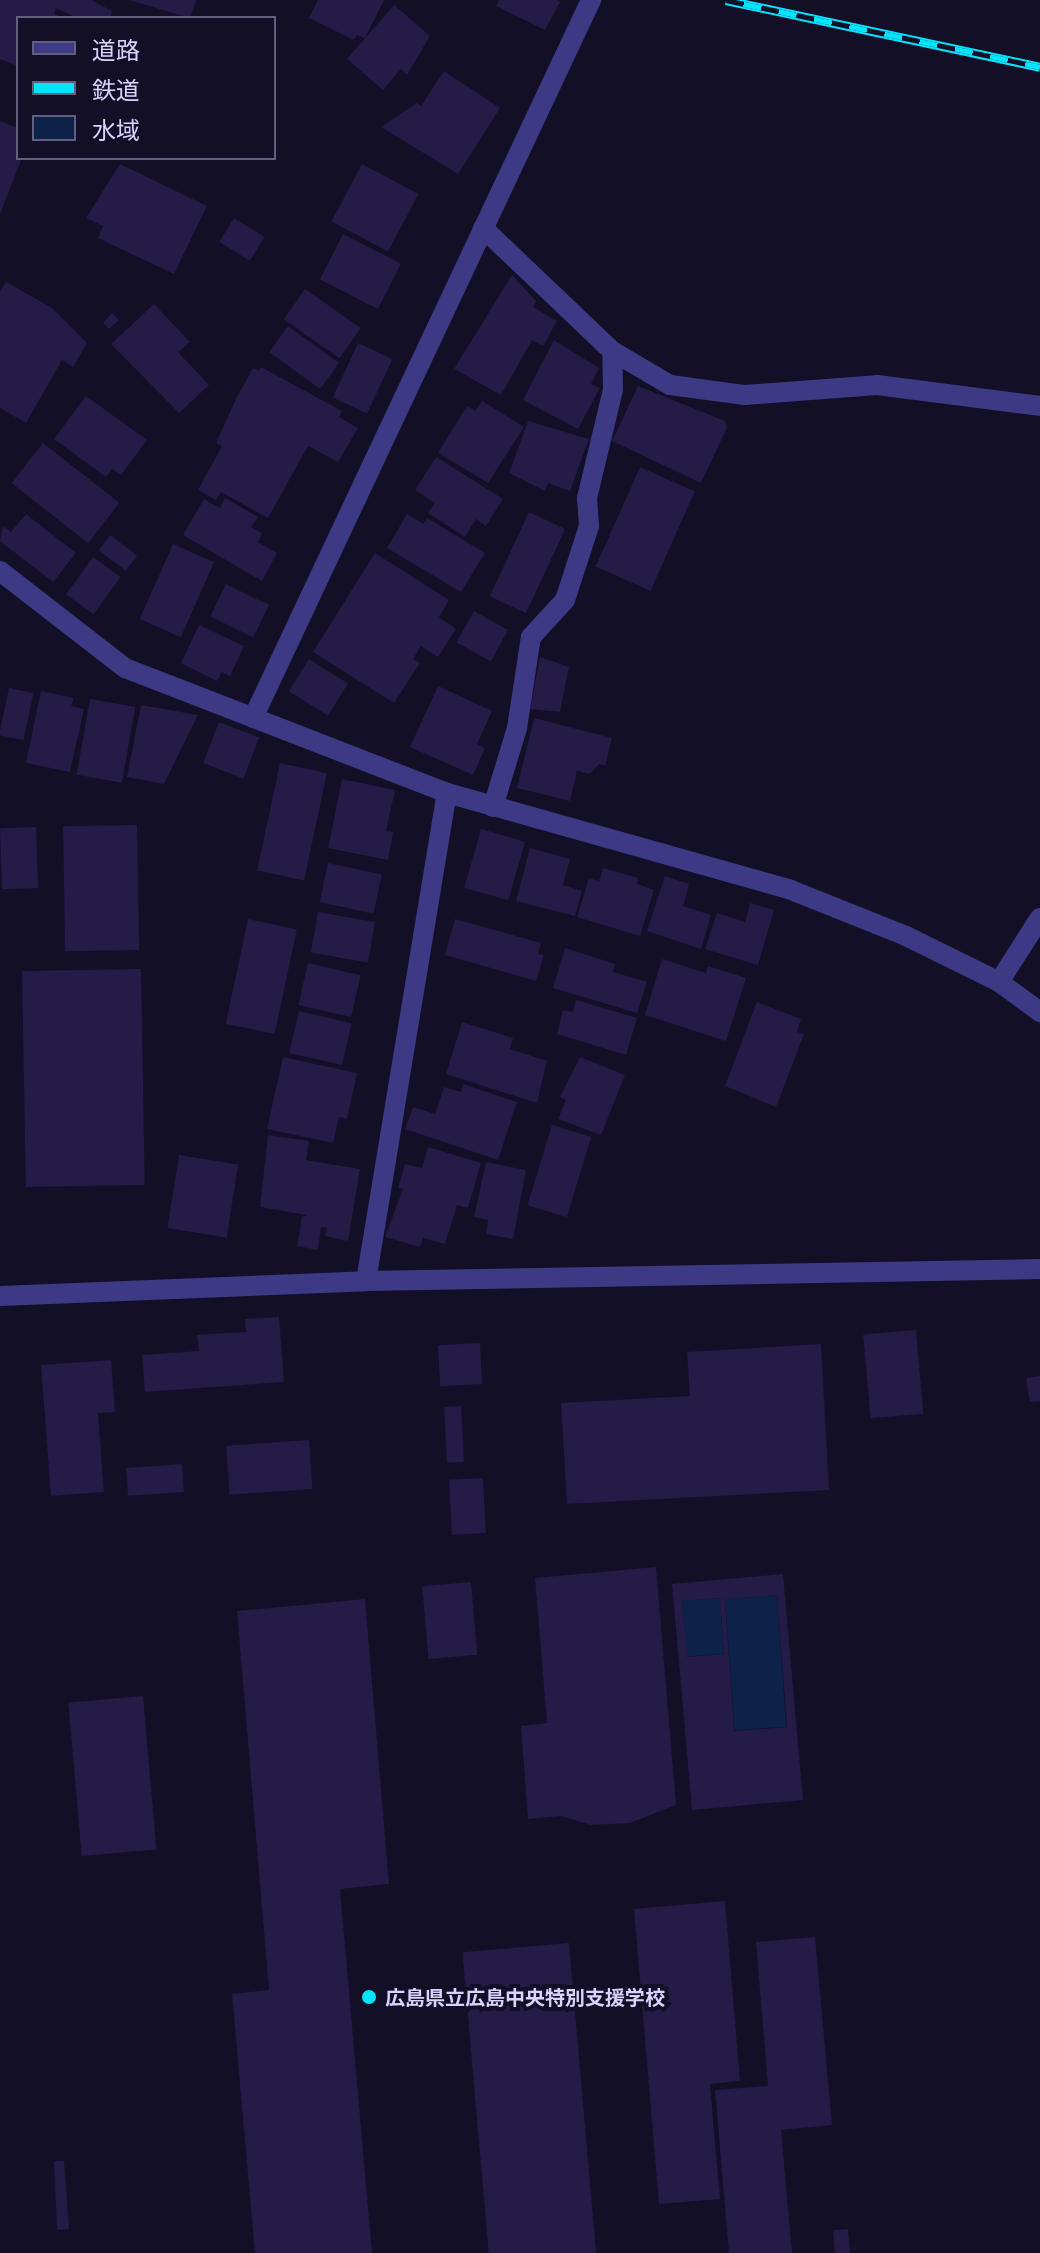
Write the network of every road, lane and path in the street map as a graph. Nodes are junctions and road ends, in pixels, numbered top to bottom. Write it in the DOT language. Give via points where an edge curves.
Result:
graph roads {
  1 [pos="591,0"];
  2 [pos="483,228"];
  3 [pos="612,351"];
  4 [pos="1040,406"];
  5 [pos="0,571"];
  6 [pos="253,718"];
  7 [pos="447,793"];
  8 [pos="493,807"];
  9 [pos="1040,918"];
  10 [pos="999,982"];
  11 [pos="1040,1012"];
  12 [pos="1040,1269"];
  13 [pos="366,1281"];
  14 [pos="0,1296"];
  1 -- 2 [label="street"];
  2 -- 3 [label="street"];
  2 -- 6 [label="street"];
  3 -- 4 [label="street" via="670,385 745,395 877,385"];
  3 -- 8 [label="street" via="613,390 587,498 589,526 565,600 531,637 517,728"];
  5 -- 6 [label="street" via="125,668"];
  6 -- 7 [label="street"];
  7 -- 8 [label="street"];
  7 -- 13 [label="street"];
  8 -- 10 [label="street" via="791,890 906,936"];
  9 -- 10 [label="street"];
  10 -- 11 [label="street"];
  12 -- 13 [label="street"];
  13 -- 14 [label="street"];
}
